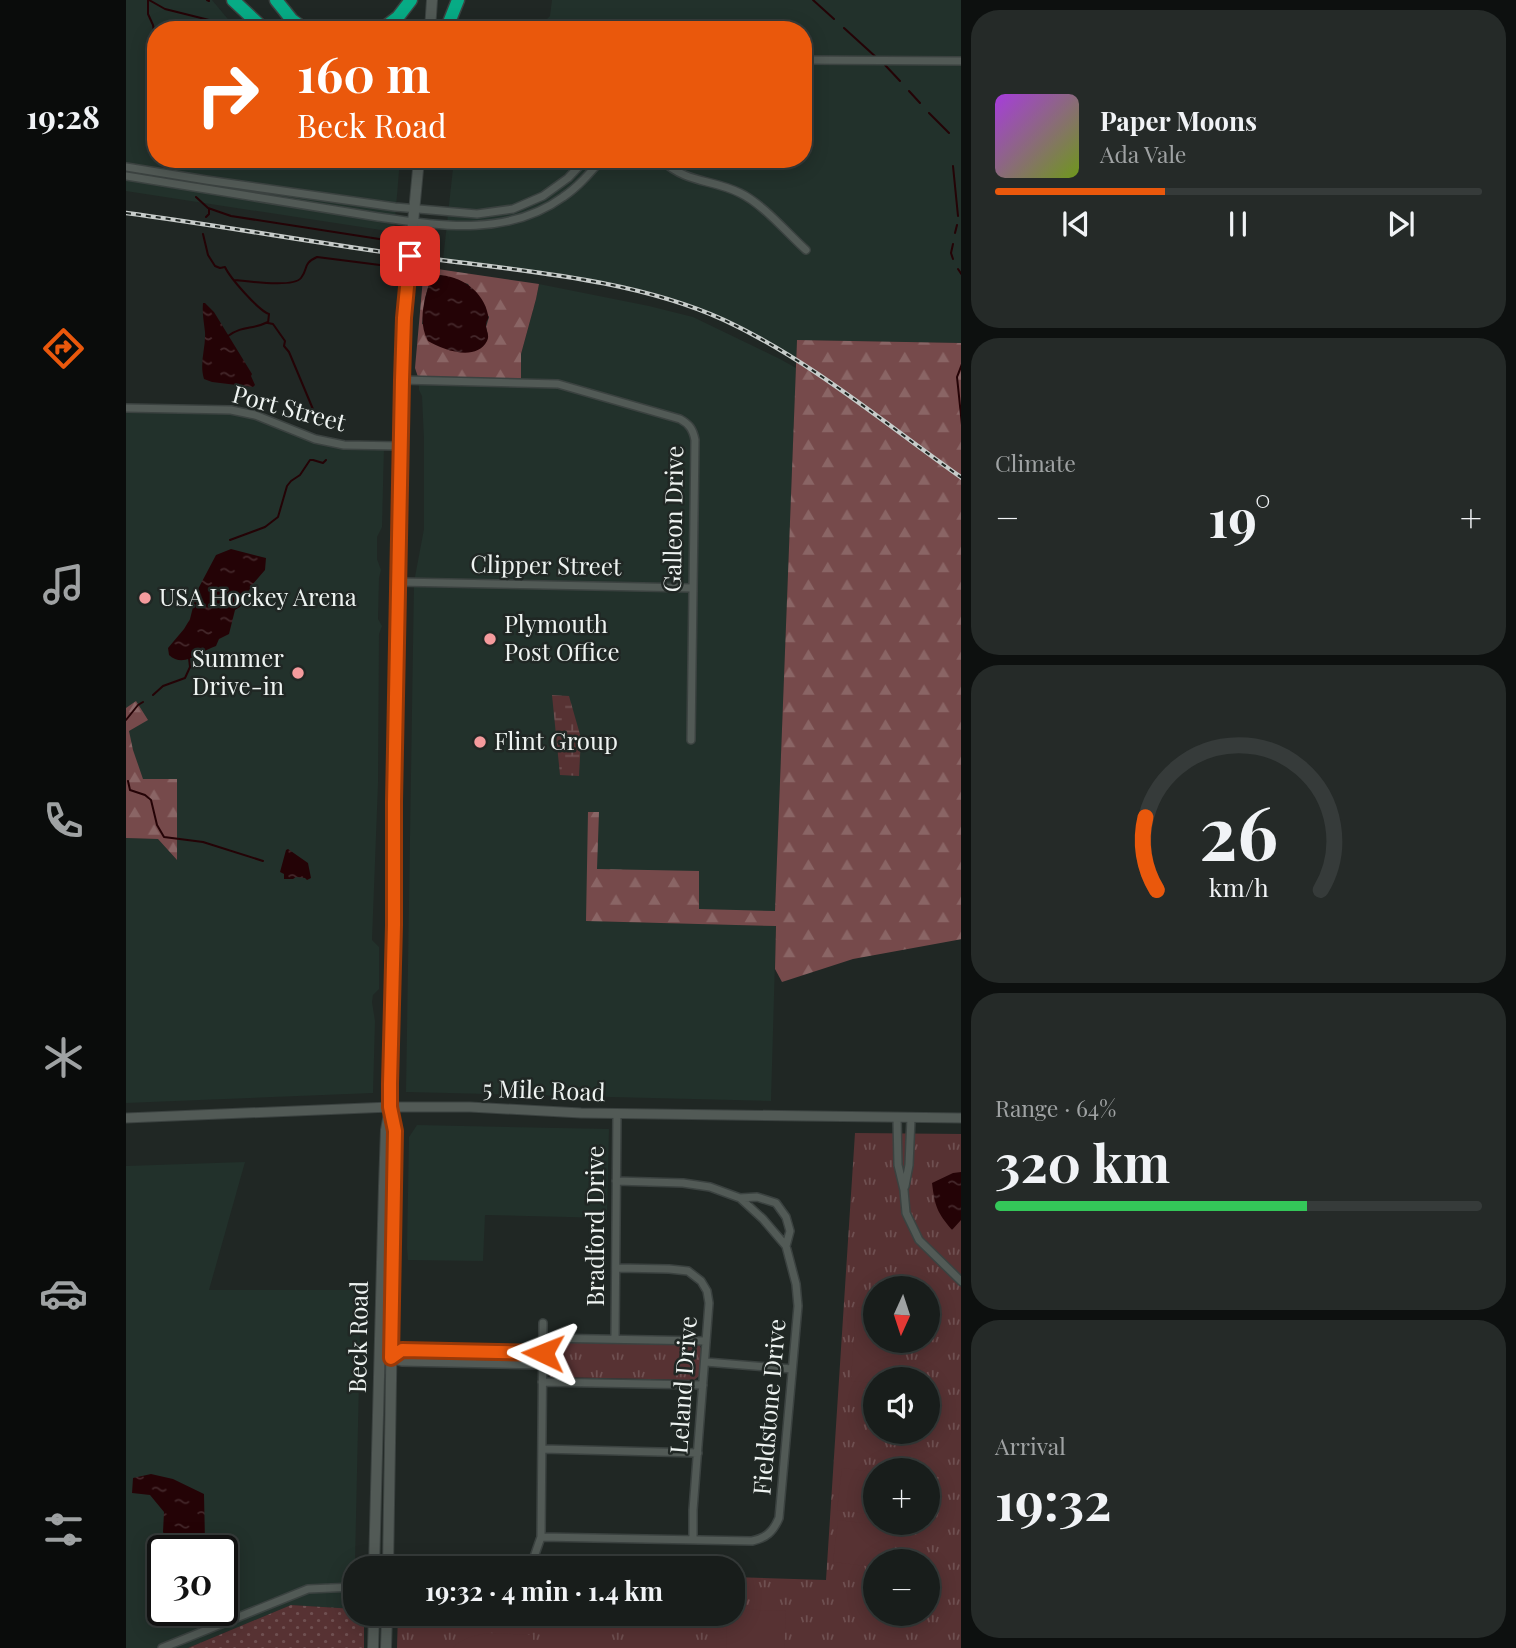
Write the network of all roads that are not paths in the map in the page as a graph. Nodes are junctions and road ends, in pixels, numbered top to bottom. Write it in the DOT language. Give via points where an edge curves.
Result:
graph roads {
  1 [pos="233,0"];
  2 [pos="276,0"];
  3 [pos="411,0"];
  4 [pos="432,0"];
  5 [pos="458,0"];
  6 [pos="255,21"];
  7 [pos="293,21"];
  8 [pos="393,21"];
  9 [pos="430,21"];
  10 [pos="450,21"];
  11 [pos="812,60"];
  12 [pos="961,61"];
  13 [pos="126,167"];
  14 [pos="418,168"];
  15 [pos="577,168"];
  16 [pos="594,168"];
  17 [pos="671,168"];
  18 [pos="126,176"];
  19 [pos="206,180"];
  20 [pos="204,190"];
  21 [pos="414,209"];
  22 [pos="467,214"];
  23 [pos="413,222"];
  24 [pos="467,226"];
  25 [pos="806,250"];
  26 [pos="402,380"];
  27 [pos="126,408"];
  28 [pos="401,446"];
  29 [pos="399,582"];
  30 [pos="692,588"];
  31 [pos="691,740"];
  32 [pos="390,1107"];
  33 [pos="617,1113"];
  34 [pos="126,1118"];
  35 [pos="897,1118"];
  36 [pos="911,1118"];
  37 [pos="961,1118"];
  38 [pos="615,1181"];
  39 [pos="904,1190"];
  40 [pos="740,1198"];
  41 [pos="786,1246"];
  42 [pos="617,1268"];
  43 [pos="961,1282"];
  44 [pos="543,1323"];
  45 [pos="543,1338"];
  46 [pos="615,1339"];
  47 [pos="706,1341"];
  48 [pos="543,1353"];
  49 [pos="380,1358"];
  50 [pos="391,1358"];
  51 [pos="706,1362"];
  52 [pos="543,1365"];
  53 [pos="792,1369"];
  54 [pos="542,1382"];
  55 [pos="703,1385"];
  56 [pos="542,1449"];
  57 [pos="698,1453"];
  58 [pos="541,1536"];
  59 [pos="694,1540"];
  60 [pos="374,1556"];
  61 [pos="388,1556"];
  62 [pos="534,1556"];
  63 [pos="343,1588"];
  64 [pos="374,1626"];
  65 [pos="387,1626"];
  66 [pos="162,1648"];
  67 [pos="373,1648"];
  68 [pos="386,1648"];
  1 -- 6 [label="highway"];
  2 -- 7 [label="highway"];
  3 -- 8 [label="highway"];
  4 -- 9 [label="main road"];
  5 -- 10 [label="highway"];
  11 -- 12 [label="street"];
  13 -- 19 [label="street"];
  14 -- 21 [label="main road, Beck Road"];
  15 -- 22 [label="street" via="543,196 522,206"];
  16 -- 24 [label="street" via="547,208 505,223"];
  17 -- 25 [label="street" via="750,198"];
  18 -- 20 [label="street"];
  19 -- 20 [label="street"];
  19 -- 21 [label="street"];
  20 -- 23 [label="street"];
  21 -- 22 [label="street"];
  21 -- 23 [label="main road, Beck Road"];
  22 -- 24 [label="street"];
  23 -- 24 [label="street"];
  23 -- 26 [label="main road, Beck Road"];
  26 -- 28 [label="main road, Beck Road"];
  26 -- 30 [label="street, Galleon Drive" via="558,384 685,422 695,440"];
  27 -- 28 [label="street, Port Street" via="232,410 315,439 344,445"];
  28 -- 29 [label="main road, Beck Road"];
  29 -- 30 [label="street, Clipper Street"];
  29 -- 32 [label="main road, Beck Road"];
  30 -- 31 [label="street, Galleon Drive"];
  32 -- 33 [label="street, 5 Mile Road"];
  32 -- 34 [label="street, 5 Mile Road"];
  32 -- 49 [label="main road, Beck Road"];
  32 -- 50 [label="main road, Beck Road" via="395,1131"];
  33 -- 35 [label="street, 5 Mile Road"];
  33 -- 38 [label="street, Bradford Drive"];
  35 -- 36 [label="street, 5 Mile Road"];
  35 -- 39 [label="street" via="898,1165"];
  36 -- 37 [label="street, 5 Mile Road"];
  36 -- 39 [label="street"];
  38 -- 40 [label="street, Fieldstone Drive" via="683,1183"];
  38 -- 42 [label="street, Bradford Drive"];
  39 -- 43 [label="street" via="906,1213 919,1240"];
  40 -- 41 [label="street, Fieldstone Drive"];
  40 -- 41 [label="street" via="776,1203 790,1231"];
  41 -- 53 [label="street, Fieldstone Drive" via="798,1306"];
  42 -- 46 [label="street, Bradford Drive"];
  42 -- 47 [label="street, Leland Drive" via="688,1271 701,1281 709,1303"];
  44 -- 45 [label="street"];
  45 -- 46 [label="street"];
  45 -- 48 [label="street"];
  46 -- 47 [label="street"];
  47 -- 51 [label="street, Leland Drive"];
  48 -- 50 [label="street" via="402,1350"];
  48 -- 52 [label="street"];
  49 -- 50 [label="street"];
  49 -- 60 [label="main road, Beck Road"];
  50 -- 52 [label="street"];
  50 -- 61 [label="main road, Beck Road"];
  51 -- 53 [label="street"];
  51 -- 55 [label="street, Leland Drive"];
  52 -- 54 [label="street"];
  53 -- 59 [label="street, Fieldstone Drive" via="776,1525 766,1537 752,1541"];
  54 -- 55 [label="street"];
  54 -- 56 [label="street"];
  55 -- 57 [label="street, Leland Drive"];
  56 -- 57 [label="street"];
  56 -- 58 [label="street"];
  57 -- 59 [label="street, Leland Drive"];
  58 -- 59 [label="street, Fieldstone Drive"];
  58 -- 62 [label="street"];
  63 -- 66 [label="street" via="308,1589"];
  64 -- 67 [label="main road"];
  65 -- 68 [label="main road"];
}
